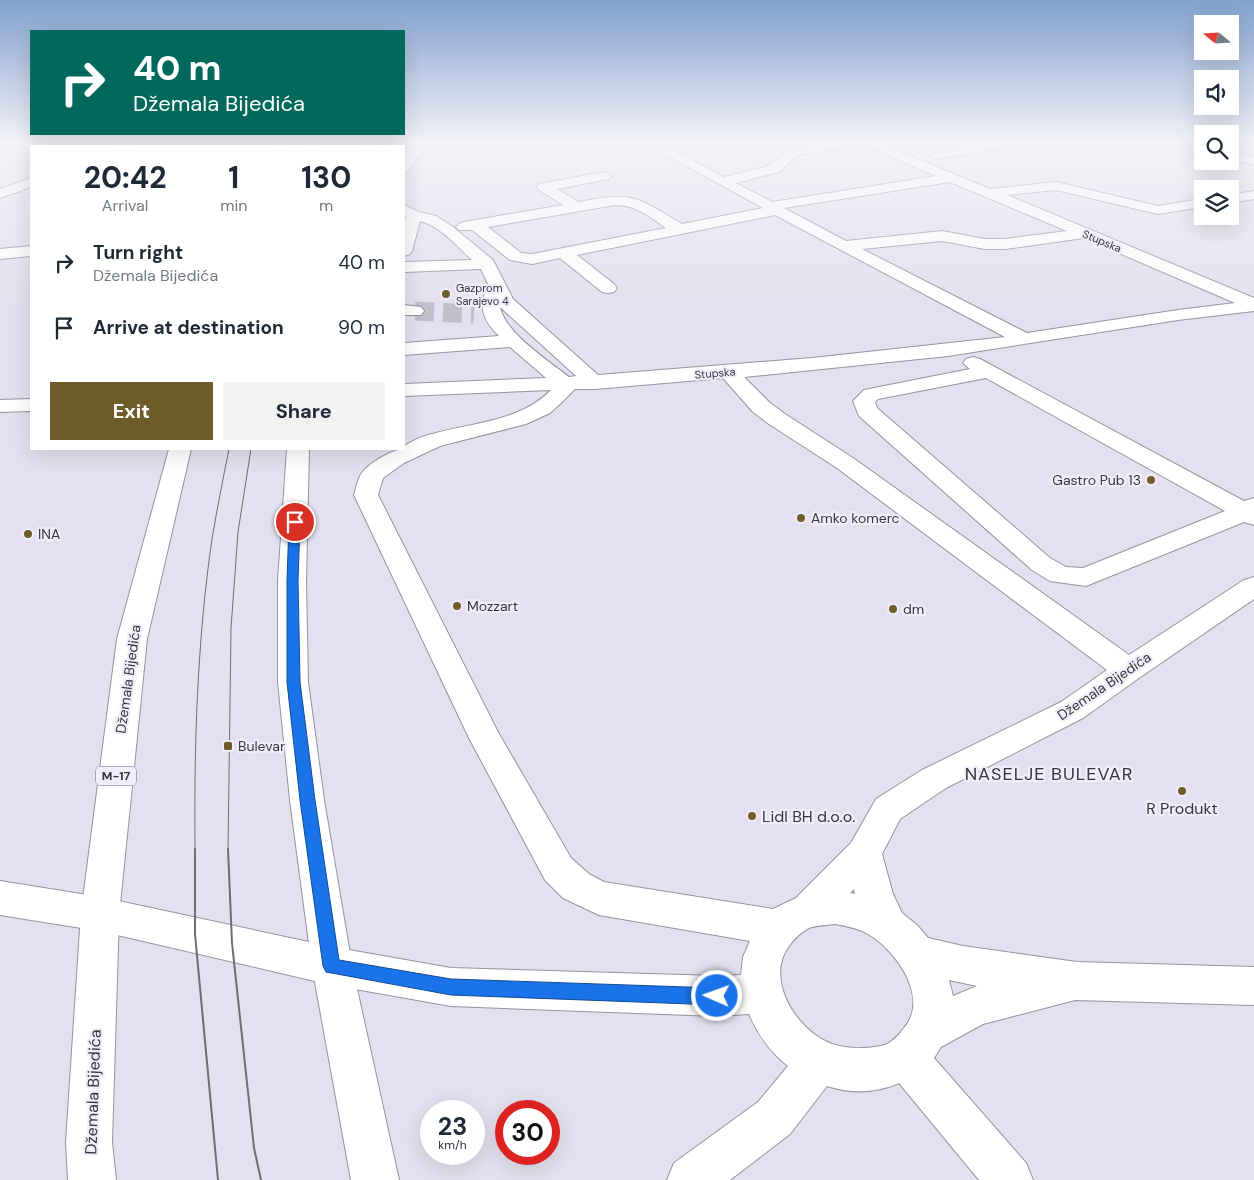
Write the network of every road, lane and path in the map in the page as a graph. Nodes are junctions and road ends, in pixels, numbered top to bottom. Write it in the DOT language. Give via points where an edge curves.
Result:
graph roads {
  1 [pos="560,197"];
  2 [pos="754,197"];
  3 [pos="837,197"];
  4 [pos="998,197"];
  5 [pos="1103,197"];
  6 [pos="1194,204"];
  7 [pos="577,208"];
  8 [pos="774,208"];
  9 [pos="409,212"];
  10 [pos="475,225"];
  11 [pos="679,229"];
  12 [pos="448,230"];
  13 [pos="1084,234"];
  14 [pos="405,243"];
  15 [pos="844,246"];
  16 [pos="30,251"];
  17 [pos="564,253"];
  18 [pos="0,254"];
  19 [pos="487,264"];
  20 [pos="405,267"];
  21 [pos="496,284"];
  22 [pos="608,288"];
  23 [pos="1254,305"];
  24 [pos="1024,339"];
  25 [pos="513,341"];
  26 [pos="405,349"];
  27 [pos="950,350"];
  28 [pos="728,372"];
  29 [pos="988,372"];
  30 [pos="581,384"];
  31 [pos="405,390"];
  32 [pos="30,405"];
  33 [pos="0,406"];
  34 [pos="180,450"];
  35 [pos="298,450"];
  36 [pos="1251,511"];
  37 [pos="1254,586"];
  38 [pos="1128,670"];
  39 [pos="864,854"];
  40 [pos="0,898"];
  41 [pos="100,914"];
  42 [pos="794,920"];
  43 [pos="888,925"];
  44 [pos="918,954"];
  45 [pos="332,966"];
  46 [pos="1078,981"];
  47 [pos="1254,986"];
  48 [pos="762,993"];
  49 [pos="916,1045"];
  50 [pos="819,1061"];
  51 [pos="92,1180"];
  52 [pos="375,1180"];
  53 [pos="691,1180"];
  54 [pos="1009,1180"];
  1 -- 7 [label="street"];
  2 -- 8 [label="street"];
  3 -- 8 [label="street"];
  4 -- 13 [label="street, Stupska"];
  5 -- 6 [label="street" via="1158,210"];
  7 -- 10 [label="street"];
  7 -- 11 [label="street" via="626,200 637,203"];
  8 -- 11 [label="street"];
  8 -- 15 [label="street"];
  9 -- 12 [label="street" via="432,219"];
  9 -- 14 [label="street"];
  10 -- 12 [label="street"];
  10 -- 17 [label="street" via="521,259"];
  11 -- 17 [label="street"];
  12 -- 19 [label="street"];
  13 -- 15 [label="street" via="1004,244 942,236"];
  13 -- 23 [label="street, Stupska"];
  15 -- 24 [label="street"];
  16 -- 18 [label="street"];
  17 -- 22 [label="street"];
  19 -- 20 [label="street"];
  19 -- 21 [label="street"];
  21 -- 25 [label="street" via="490,307 483,314"];
  21 -- 30 [label="street" via="505,302"];
  23 -- 24 [label="street, Stupska" via="1203,310"];
  24 -- 27 [label="street, Stupska"];
  25 -- 26 [label="street"];
  25 -- 30 [label="street"];
  27 -- 28 [label="street, Stupska"];
  27 -- 29 [label="street"];
  28 -- 30 [label="street, Stupska"];
  28 -- 38 [label="street" via="777,419 845,463"];
  29 -- 36 [label="street"];
  29 -- 36 [label="street" via="871,394 864,401 867,411 1041,564 1060,574 1086,577"];
  30 -- 31 [label="street, Stupska"];
  30 -- 42 [label="street" via="518,419 432,441 396,458 372,475 366,495 485,738 558,869 576,886 599,898"];
  32 -- 33 [label="street"];
  34 -- 41 [label="street, Džemala Bijedića / M-17" via="132,639"];
  35 -- 45 [label="street" via="292,581 293,682"];
  37 -- 38 [label="street, Džemala Bijedića"];
  38 -- 39 [label="street, Džemala Bijedića" via="1072,710 934,779 888,809"];
  39 -- 42 [label="street, Džemala Bijedića"];
  39 -- 43 [label="street" via="874,894"];
  40 -- 41 [label="street"];
  41 -- 45 [label="street"];
  41 -- 51 [label="street, Džemala Bijedića / M-17" via="89,1142"];
  42 -- 43 [label="street" via="835,907 863,912"];
  42 -- 48 [label="street" via="767,946 760,968"];
  43 -- 44 [label="street"];
  44 -- 46 [label="street" via="963,965"];
  44 -- 49 [label="street" via="933,993 932,1013"];
  45 -- 48 [label="street" via="451,987 717,996"];
  45 -- 52 [label="street"];
  46 -- 47 [label="street"];
  46 -- 49 [label="street" via="976,1006"];
  48 -- 50 [label="street" via="781,1032"];
  49 -- 50 [label="street" via="886,1067 865,1071 842,1069"];
  49 -- 54 [label="street"];
  50 -- 53 [label="street" via="774,1118"];
}
